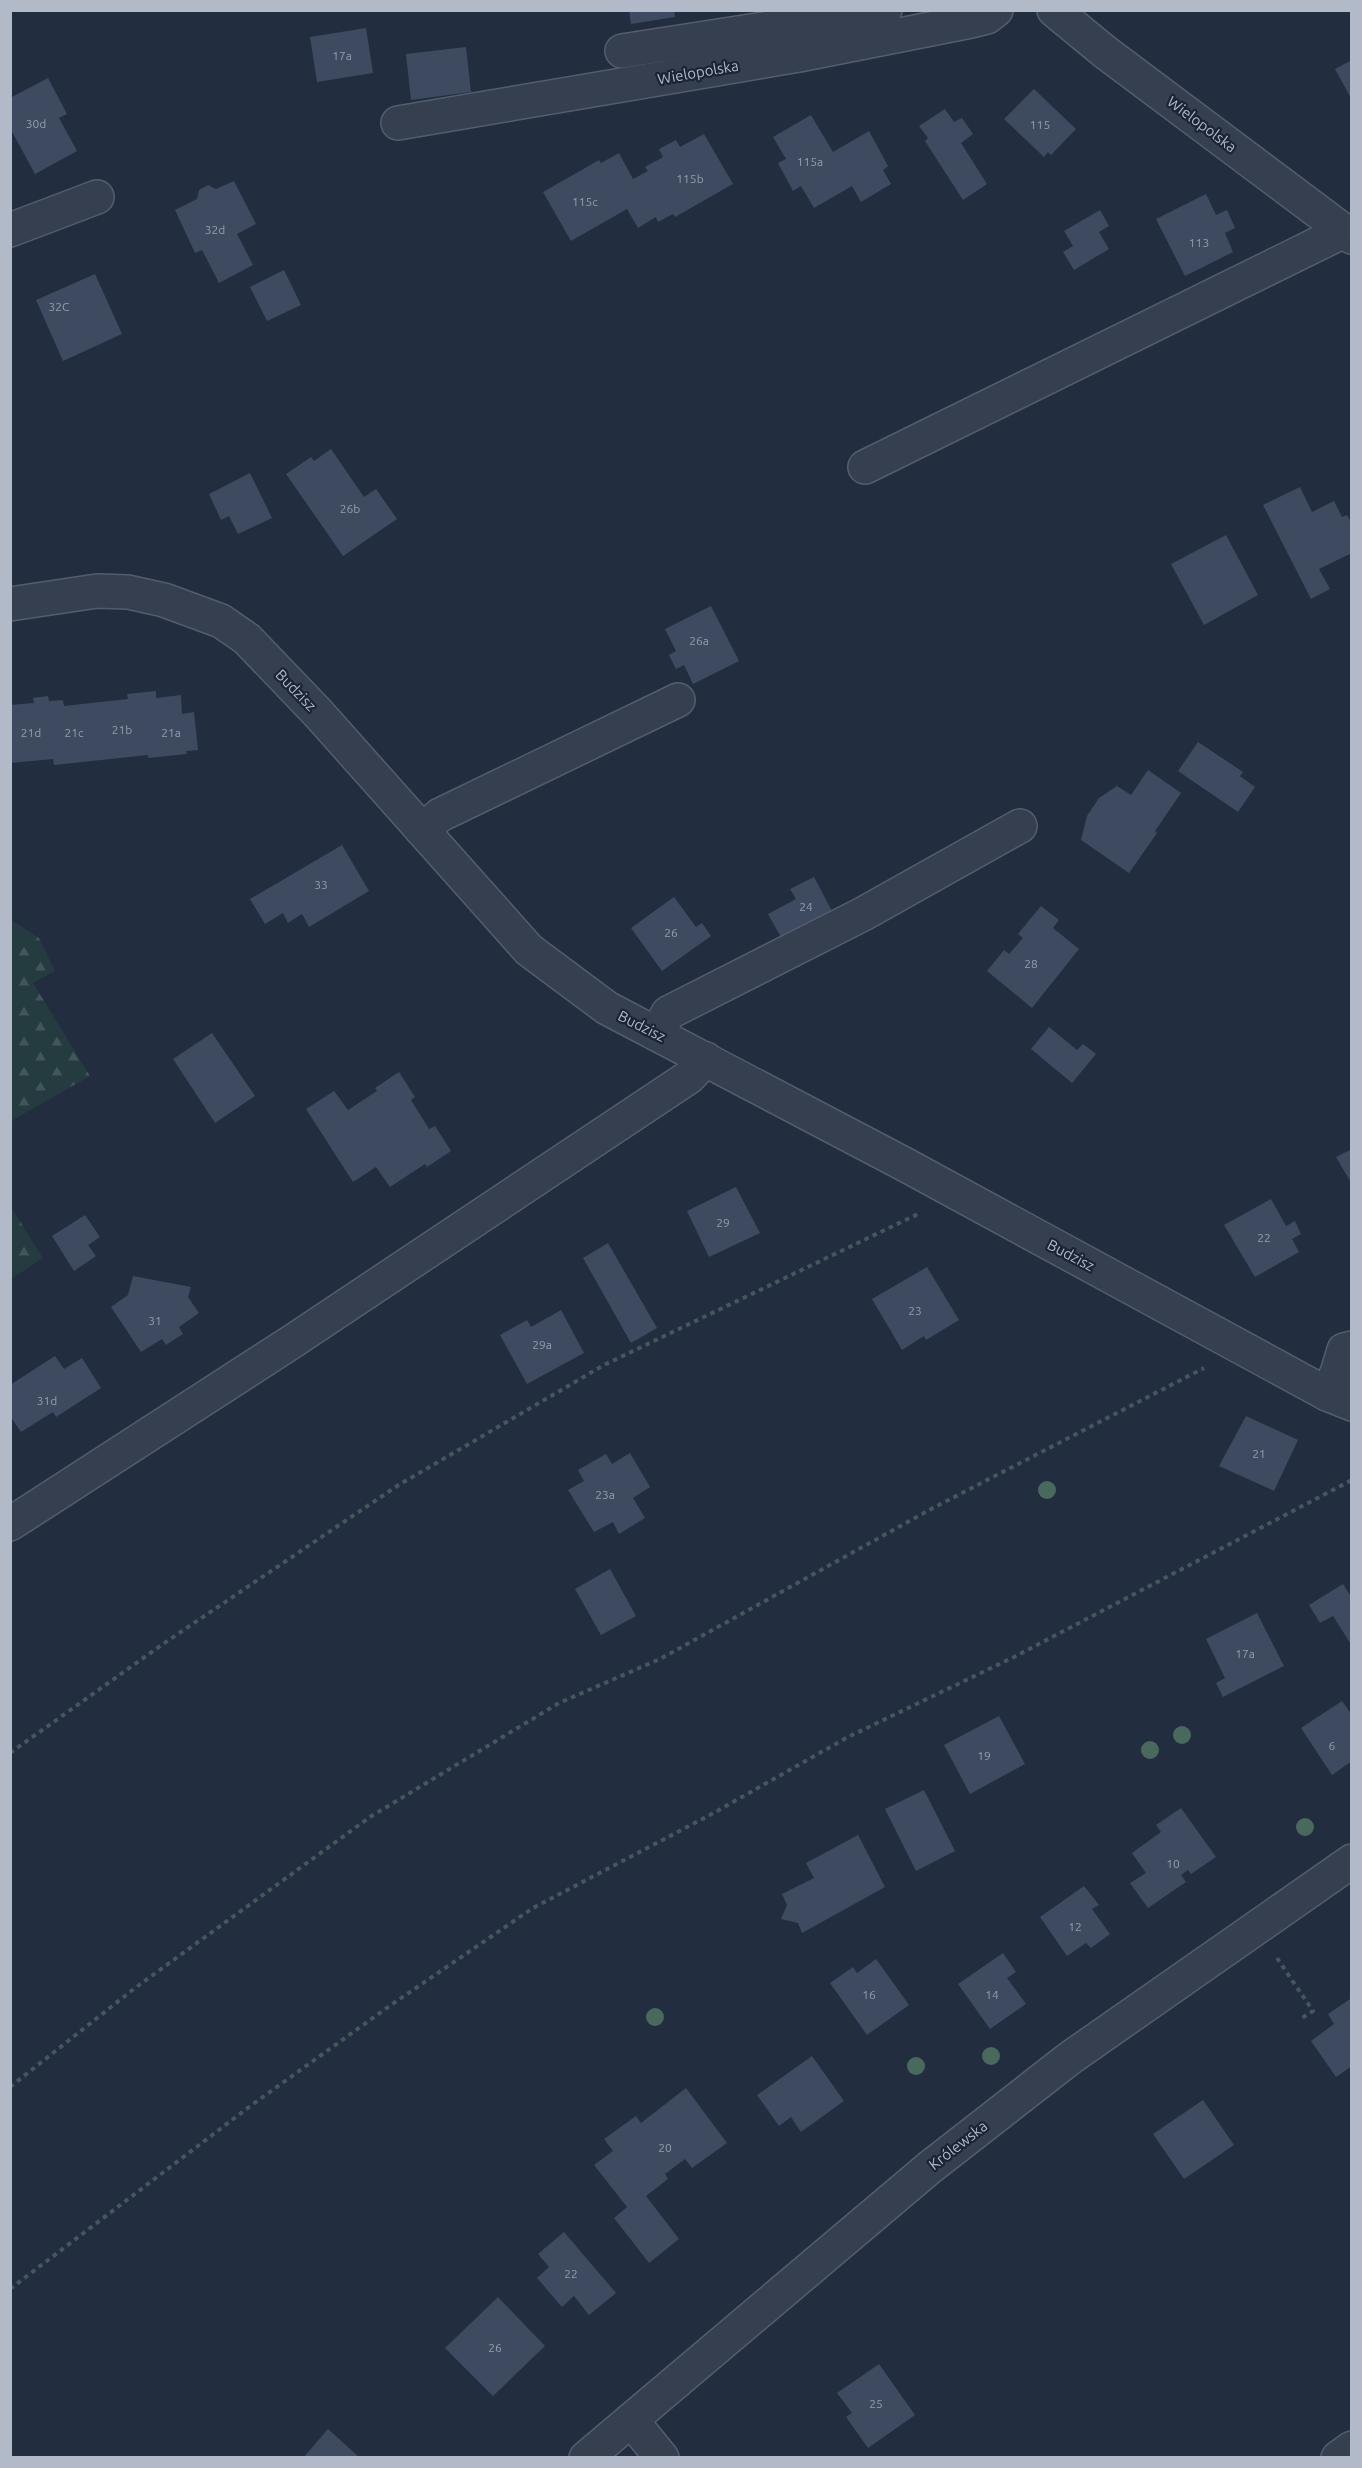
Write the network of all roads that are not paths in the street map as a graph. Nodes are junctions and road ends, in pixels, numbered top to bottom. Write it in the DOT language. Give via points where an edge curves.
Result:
graph roads {
  1 [pos="885,10"];
  2 [pos="996,10"];
  3 [pos="1054,10"];
  4 [pos="622,51"];
  5 [pos="398,123"];
  6 [pos="97,197"];
  7 [pos="10,230"];
  8 [pos="1348,234"];
  9 [pos="865,467"];
  10 [pos="10,604"];
  11 [pos="678,700"];
  12 [pos="1020,826"];
  13 [pos="422,830"];
  14 [pos="657,1034"];
  15 [pos="706,1059"];
  16 [pos="1352,1348"];
  17 [pos="1339,1399"];
  18 [pos="10,1524"];
  19 [pos="1352,1861"];
  20 [pos="631,2420"];
  21 [pos="1352,2448"];
  22 [pos="586,2457"];
  23 [pos="662,2457"];
  24 [pos="1338,2457"];
  1 -- 4 [label="street"];
  2 -- 5 [label="street, Wielopolska" via="971,21 799,55"];
  3 -- 8 [label="street, Wielopolska"];
  6 -- 7 [label="street"];
  8 -- 9 [label="street"];
  10 -- 13 [label="street, Budzisz" via="97,591 128,592 174,603 221,621 247,639"];
  11 -- 13 [label="street" via="440,815"];
  12 -- 14 [label="street" via="863,914 668,1013"];
  13 -- 14 [label="street, Budzisz" via="529,950 607,1008"];
  14 -- 15 [label="street, Budzisz"];
  15 -- 17 [label="street, Budzisz"];
  15 -- 18 [label="street" via="689,1077"];
  16 -- 17 [label="street" via="1344,1350 1337,1373"];
  19 -- 20 [label="street, Królewska" via="1070,2058 929,2168"];
  20 -- 22 [label="street, Królewska"];
  20 -- 23 [label="street"];
  21 -- 24 [label="street"];
}
